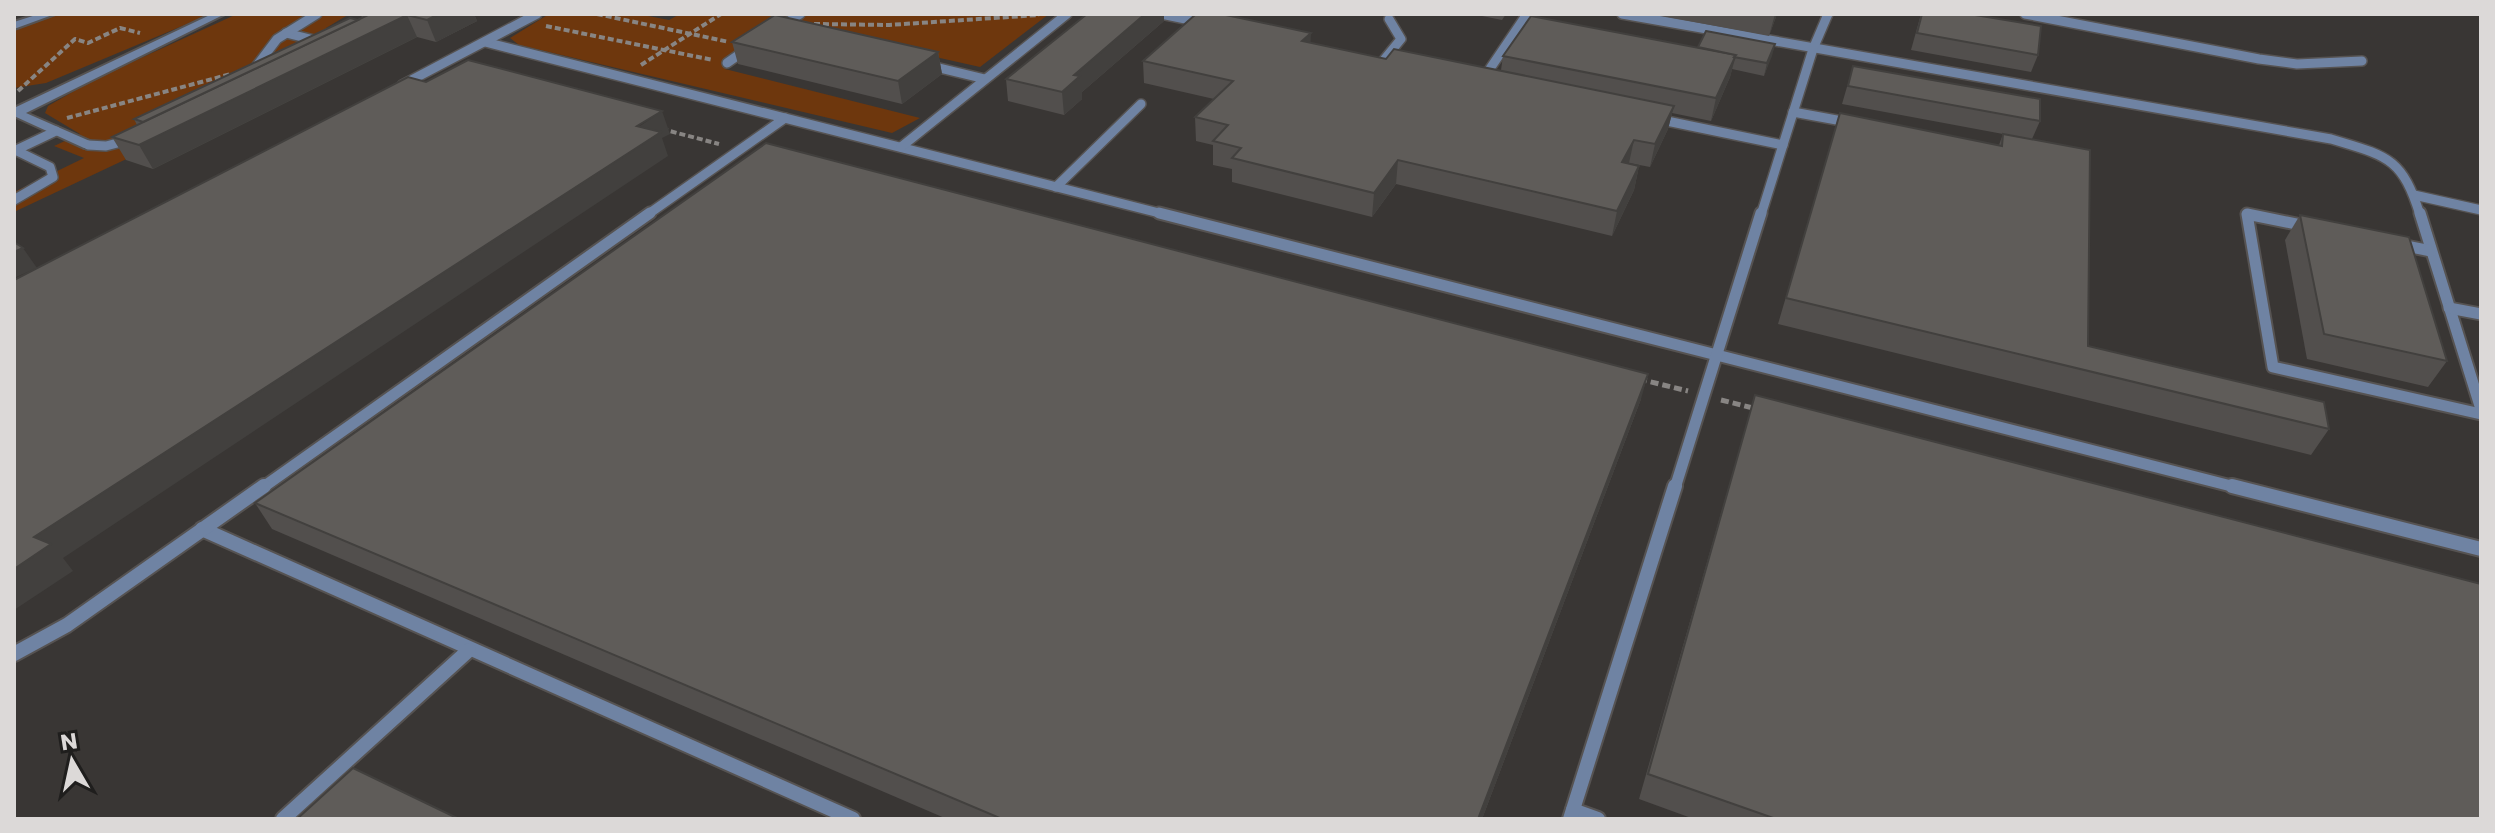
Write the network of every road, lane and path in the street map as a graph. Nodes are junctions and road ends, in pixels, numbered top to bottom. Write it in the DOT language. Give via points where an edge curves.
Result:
graph roads {
  1 [pos="220,14"];
  2 [pos="317,14"];
  3 [pos="537,14"];
  4 [pos="597,14"];
  5 [pos="721,14"];
  6 [pos="800,14"];
  7 [pos="1067,14"];
  8 [pos="1161,14"];
  9 [pos="1527,14"];
  10 [pos="1622,14"];
  11 [pos="1828,14"];
  12 [pos="2025,14"];
  13 [pos="44,15"];
  14 [pos="1048,15"];
  15 [pos="1389,19"];
  16 [pos="786,23"];
  17 [pos="541,25"];
  18 [pos="14,26"];
  19 [pos="1220,26"];
  20 [pos="776,30"];
  21 [pos="286,33"];
  22 [pos="791,33"];
  23 [pos="690,34"];
  24 [pos="763,38"];
  25 [pos="165,39"];
  26 [pos="485,42"];
  27 [pos="329,44"];
  28 [pos="750,47"];
  29 [pos="1813,49"];
  30 [pos="664,50"];
  31 [pos="1368,58"];
  32 [pos="1383,61"];
  33 [pos="2362,61"];
  34 [pos="911,62"];
  35 [pos="727,63"];
  36 [pos="1397,64"];
  37 [pos="255,68"];
  38 [pos="623,76"];
  39 [pos="985,79"];
  40 [pos="1467,79"];
  41 [pos="246,81"];
  42 [pos="1481,82"];
  43 [pos="1496,85"];
  44 [pos="391,90"];
  45 [pos="14,94"];
  46 [pos="1141,104"];
  47 [pos="16,112"];
  48 [pos="1793,112"];
  49 [pos="1647,117"];
  50 [pos="785,118"];
  51 [pos="42,124"];
  52 [pos="648,126"];
  53 [pos="1867,126"];
  54 [pos="56,131"];
  55 [pos="137,136"];
  56 [pos="88,145"];
  57 [pos="1783,145"];
  58 [pos="901,147"];
  59 [pos="15,150"];
  60 [pos="740,150"];
  61 [pos="1056,187"];
  62 [pos="2414,195"];
  63 [pos="14,200"];
  64 [pos="2481,210"];
  65 [pos="2324,230"];
  66 [pos="2385,242"];
  67 [pos="2431,251"];
  68 [pos="2449,308"];
  69 [pos="2481,314"];
  70 [pos="1716,355"];
  71 [pos="1627,376"];
  72 [pos="1704,395"];
  73 [pos="1765,411"];
  74 [pos="2481,411"];
  75 [pos="202,529"];
  76 [pos="2481,549"];
  77 [pos="469,650"];
  78 [pos="14,654"];
  79 [pos="1571,814"];
  80 [pos="283,819"];
  81 [pos="853,819"];
  82 [pos="1598,819"];
  1 -- 25 [label="street"];
  2 -- 21 [label="lane"];
  3 -- 26 [label="lane"];
  4 -- 23 [label="path"];
  5 -- 23 [label="path"];
  6 -- 16 [label="lane"];
  7 -- 39 [label="lane"];
  8 -- 19 [label="lane"];
  9 -- 42 [label="lane"];
  10 -- 29 [label="lane"];
  11 -- 29 [label="lane"];
  12 -- 33 [label="lane" via="2259,59 2297,64"];
  13 -- 18 [label="street"];
  14 -- 16 [label="path" via="889,25"];
  15 -- 32 [label="lane" via="1401,39"];
  16 -- 20 [label="lane"];
  17 -- 30 [label="path"];
  20 -- 22 [label="lane"];
  20 -- 24 [label="lane"];
  21 -- 27 [label="lane"];
  21 -- 37 [label="lane"];
  23 -- 28 [label="path"];
  23 -- 30 [label="path"];
  25 -- 45 [label="path" via="120,28 88,43 75,39"];
  25 -- 47 [label="street"];
  26 -- 38 [label="lane"];
  26 -- 44 [label="lane"];
  28 -- 35 [label="lane"];
  29 -- 48 [label="lane"];
  29 -- 62 [label="lane" via="2331,139 2370,151 2403,170"];
  30 -- 35 [label="path"];
  30 -- 38 [label="path"];
  31 -- 32 [label="lane"];
  32 -- 36 [label="lane"];
  34 -- 39 [label="lane"];
  37 -- 41 [label="lane"];
  37 -- 51 [label="path"];
  38 -- 50 [label="lane"];
  39 -- 58 [label="lane"];
  40 -- 42 [label="lane"];
  42 -- 43 [label="lane"];
  46 -- 61 [label="lane"];
  47 -- 51 [label="street"];
  48 -- 53 [label="lane"];
  48 -- 57 [label="lane"];
  49 -- 57 [label="lane"];
  50 -- 58 [label="lane"];
  50 -- 60 [label="lane"];
  51 -- 54 [label="street"];
  52 -- 60 [label="path"];
  54 -- 56 [label="street"];
  54 -- 59 [label="lane"];
  55 -- 56 [label="lane" via="106,146"];
  57 -- 70 [label="lane"];
  58 -- 61 [label="lane"];
  59 -- 63 [label="lane" via="50,167 53,177"];
  60 -- 75 [label="lane"];
  61 -- 70 [label="lane"];
  62 -- 64 [label="lane"];
  62 -- 67 [label="lane"];
  65 -- 74 [label="lane" via="2247,214 2273,367"];
  66 -- 67 [label="lane"];
  67 -- 68 [label="lane"];
  68 -- 69 [label="lane"];
  68 -- 74 [label="lane"];
  70 -- 72 [label="lane"];
  70 -- 76 [label="lane"];
  71 -- 72 [label="path"];
  72 -- 73 [label="path"];
  72 -- 79 [label="lane"];
  75 -- 77 [label="lane"];
  75 -- 78 [label="lane" via="67,625"];
  77 -- 80 [label="lane"];
  77 -- 81 [label="lane"];
  79 -- 82 [label="lane"];
}
